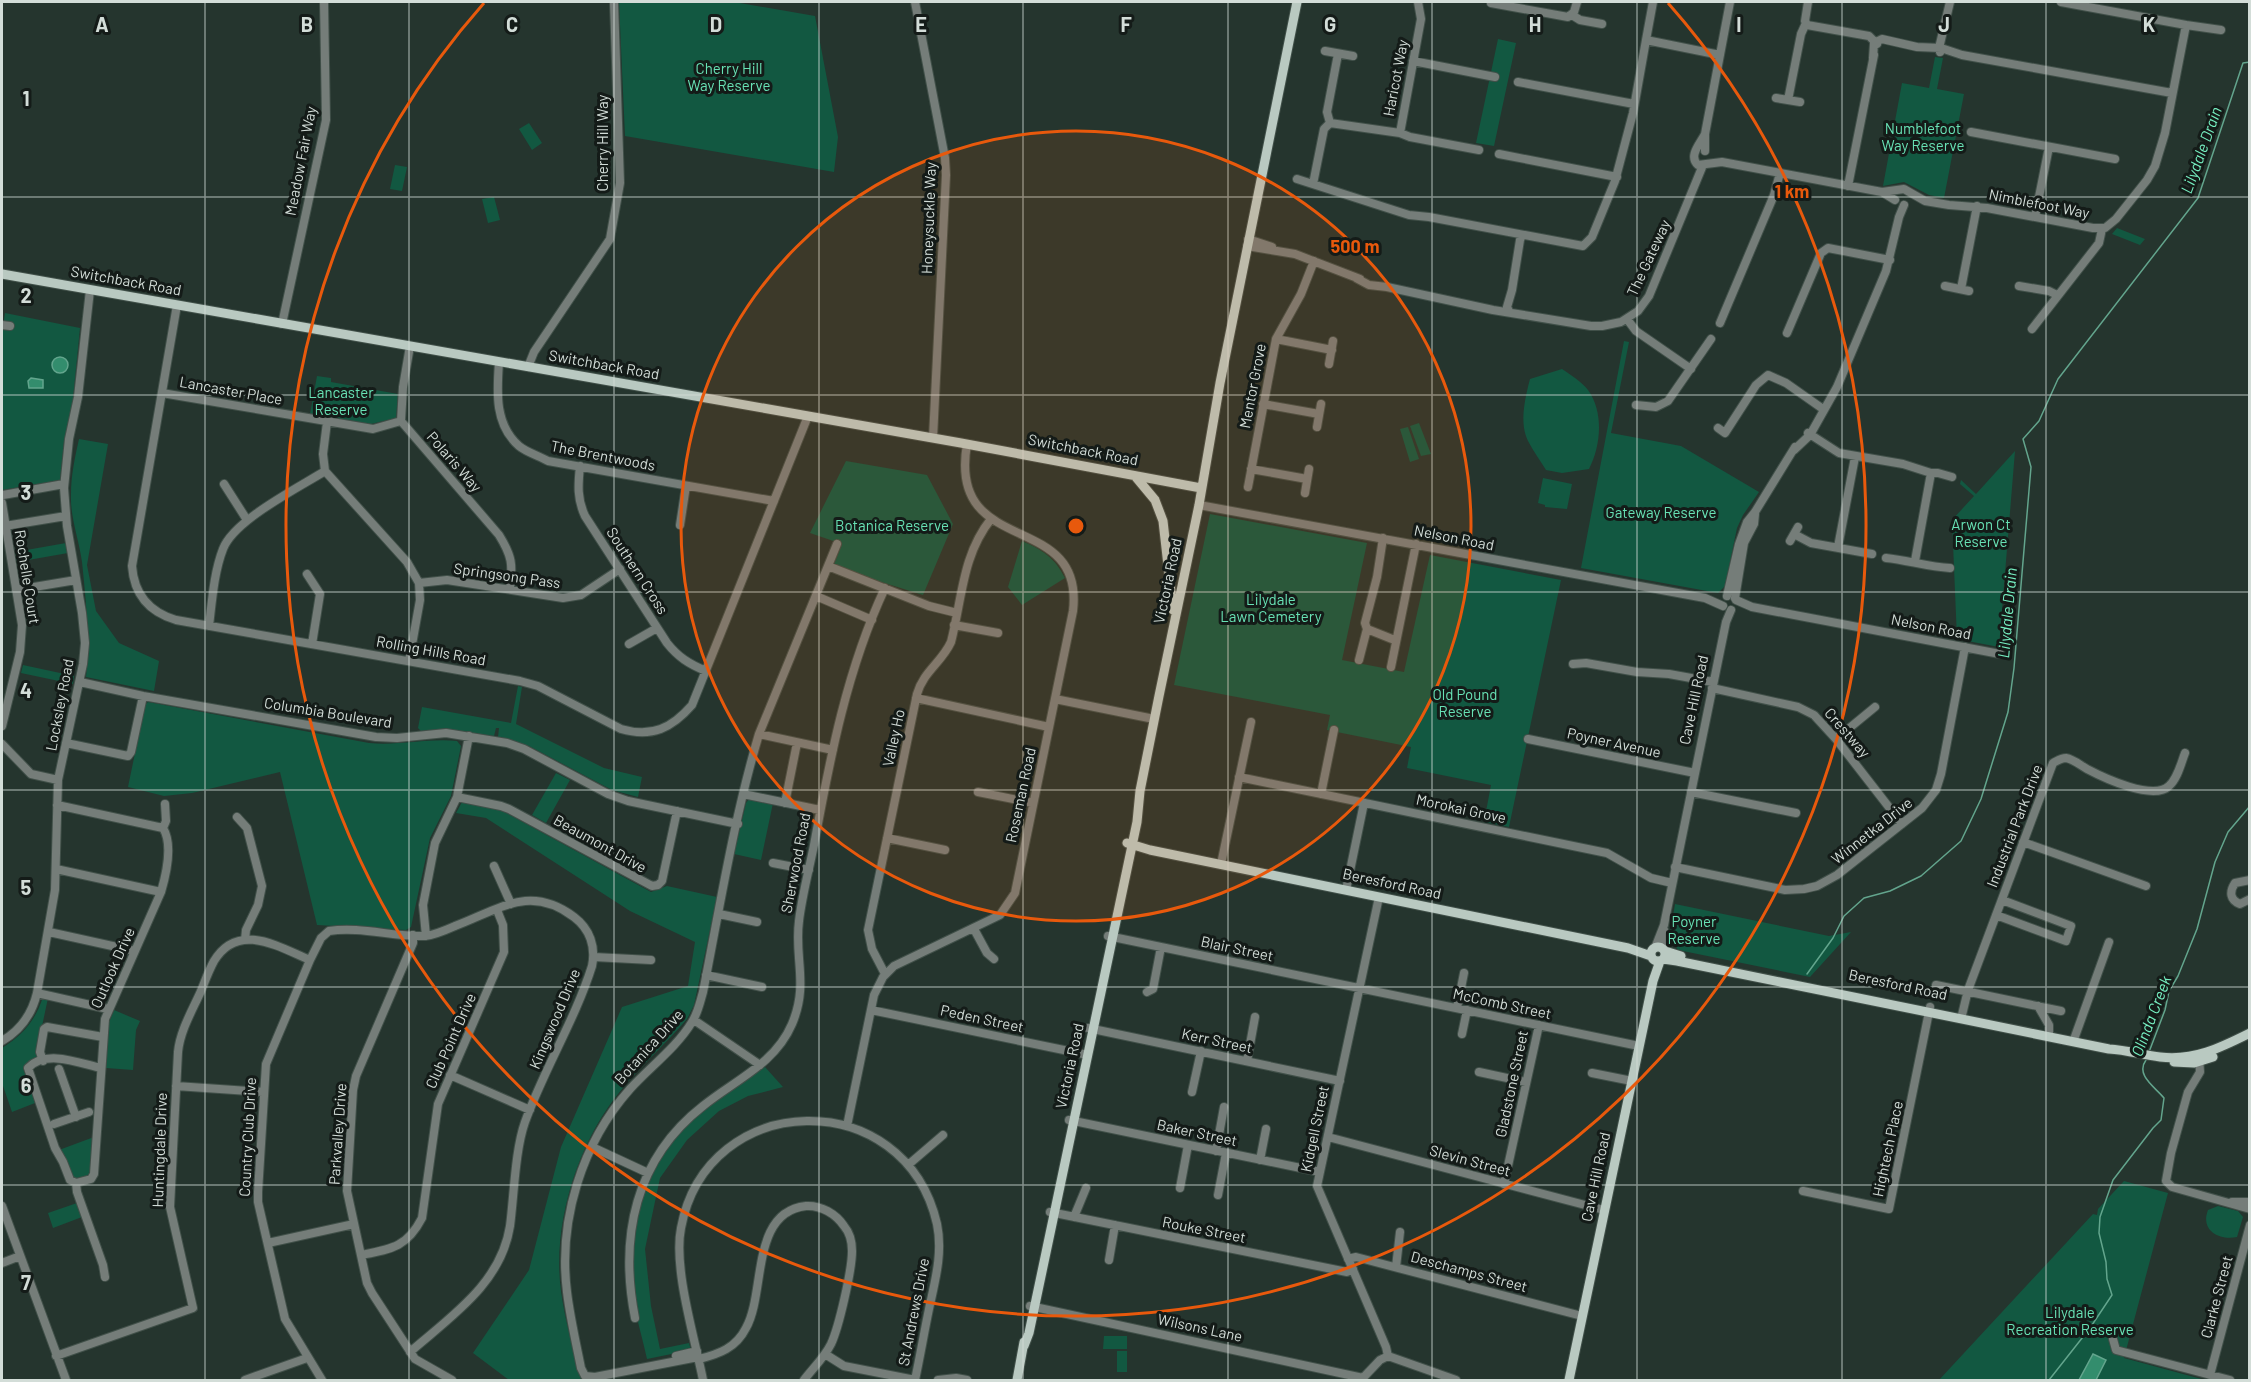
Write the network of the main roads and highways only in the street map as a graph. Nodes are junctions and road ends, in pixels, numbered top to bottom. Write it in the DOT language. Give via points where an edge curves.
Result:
graph roads {
  1 [pos="1297,2"];
  2 [pos="1302,2"];
  3 [pos="1277,104"];
  4 [pos="2,274"];
  5 [pos="1135,476"];
  6 [pos="1201,488"];
  7 [pos="1174,622"];
  8 [pos="1129,846"];
  9 [pos="1658,954"];
  10 [pos="2250,1033"];
  11 [pos="1017,1380"];
  12 [pos="1569,1380"];
  1 -- 3 [label="main road, Victoria Road"];
  2 -- 3 [label="main road, Victoria Road"];
  3 -- 6 [label="main road, Victoria Road"];
  4 -- 5 [label="main road, Switchback Road"];
  5 -- 6 [label="main road, Switchback Road"];
  5 -- 7 [label="main road" via="1156,501 1163,521"];
  6 -- 7 [label="main road, Victoria Road"];
  7 -- 8 [label="main road, Victoria Road"];
  8 -- 9 [label="main road, Beresford Road"];
  8 -- 11 [label="main road, Victoria Road"];
  9 -- 10 [label="main road, Beresford Road" via="2181,1063 2217,1055"];
  9 -- 12 [label="main road, Cave Hill Road"];
}
